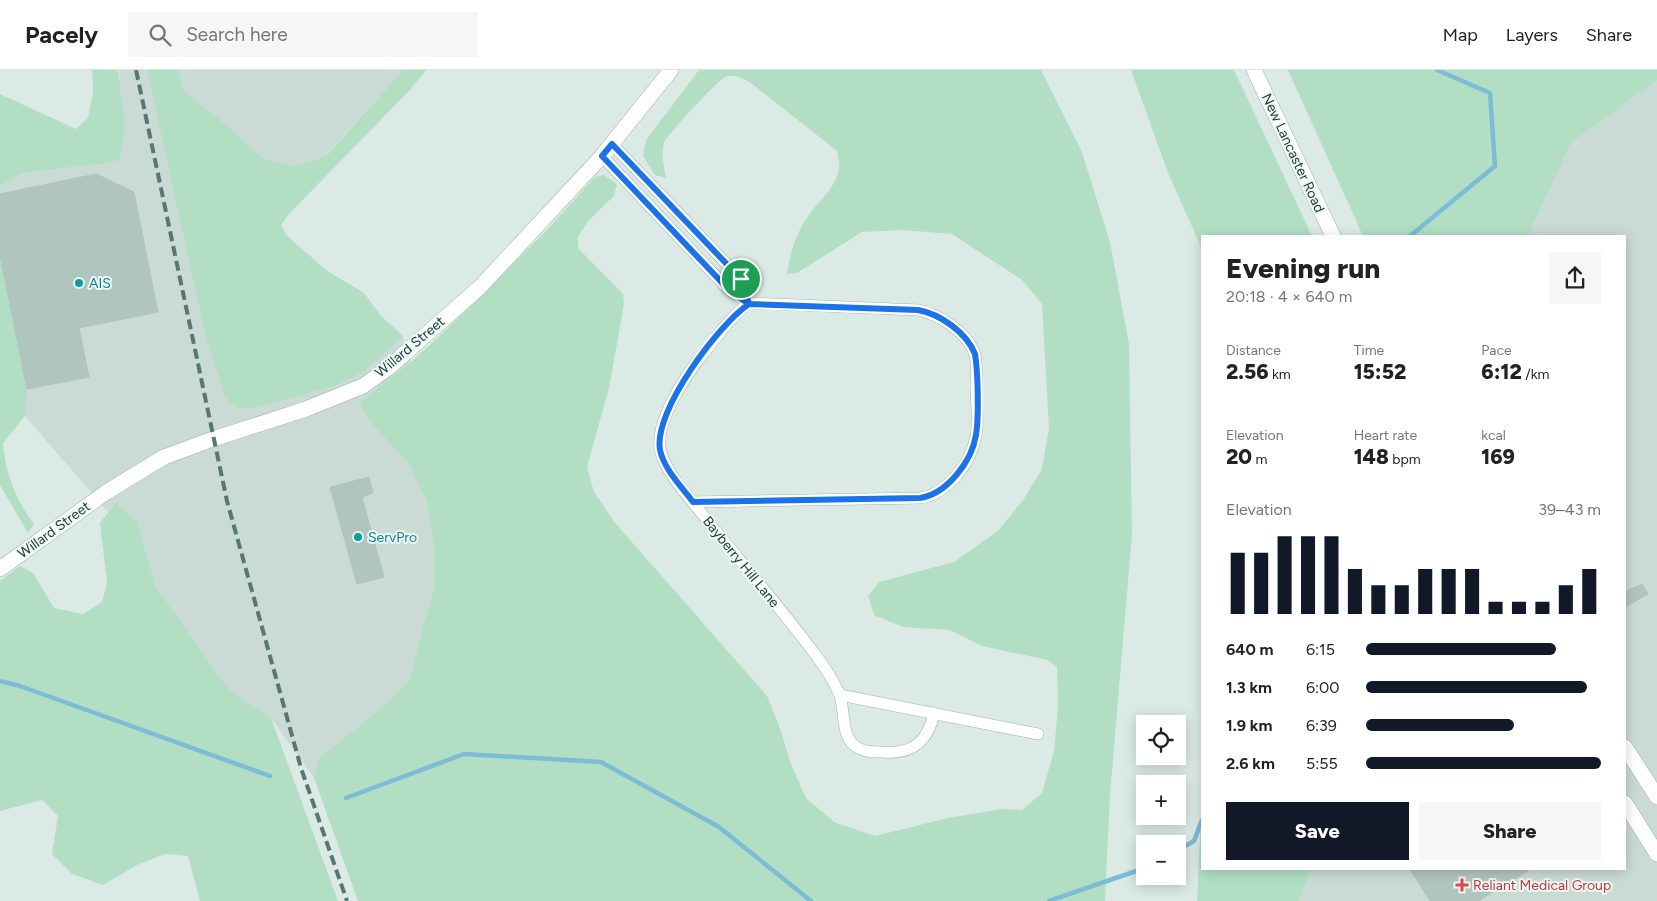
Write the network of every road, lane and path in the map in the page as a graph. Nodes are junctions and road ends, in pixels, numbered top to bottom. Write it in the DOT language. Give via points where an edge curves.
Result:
graph roads {
  1 [pos="671,70"];
  2 [pos="1254,70"];
  3 [pos="607,150"];
  4 [pos="1333,235"];
  5 [pos="749,304"];
  6 [pos="693,502"];
  7 [pos="0,570"];
  8 [pos="840,695"];
  9 [pos="934,713"];
  10 [pos="1038,734"];
  11 [pos="1626,749"];
  12 [pos="1657,797"];
  13 [pos="1626,805"];
  14 [pos="1657,854"];
  1 -- 3 [label="street, Willard Street"];
  2 -- 4 [label="street, New Lancaster Road"];
  3 -- 5 [label="street" via="729,290"];
  3 -- 5 [label="street" via="741,279"];
  3 -- 7 [label="street, Willard Street" via="480,287 363,386 306,409 164,457 105,493"];
  5 -- 6 [label="street, Bayberry Hill Lane" via="736,312 686,376 662,429 663,458"];
  5 -- 6 [label="street" via="911,309 939,317 965,339 975,354 975,440 952,481 937,494 927,497"];
  6 -- 8 [label="street, Bayberry Hill Lane" via="816,656"];
  8 -- 9 [label="street"];
  8 -- 9 [label="street, Bayberry Hill Lane" via="847,732 856,747 864,750 896,752 912,748 930,730"];
  9 -- 10 [label="street"];
  11 -- 12 [label="street"];
  13 -- 14 [label="street"];
}
